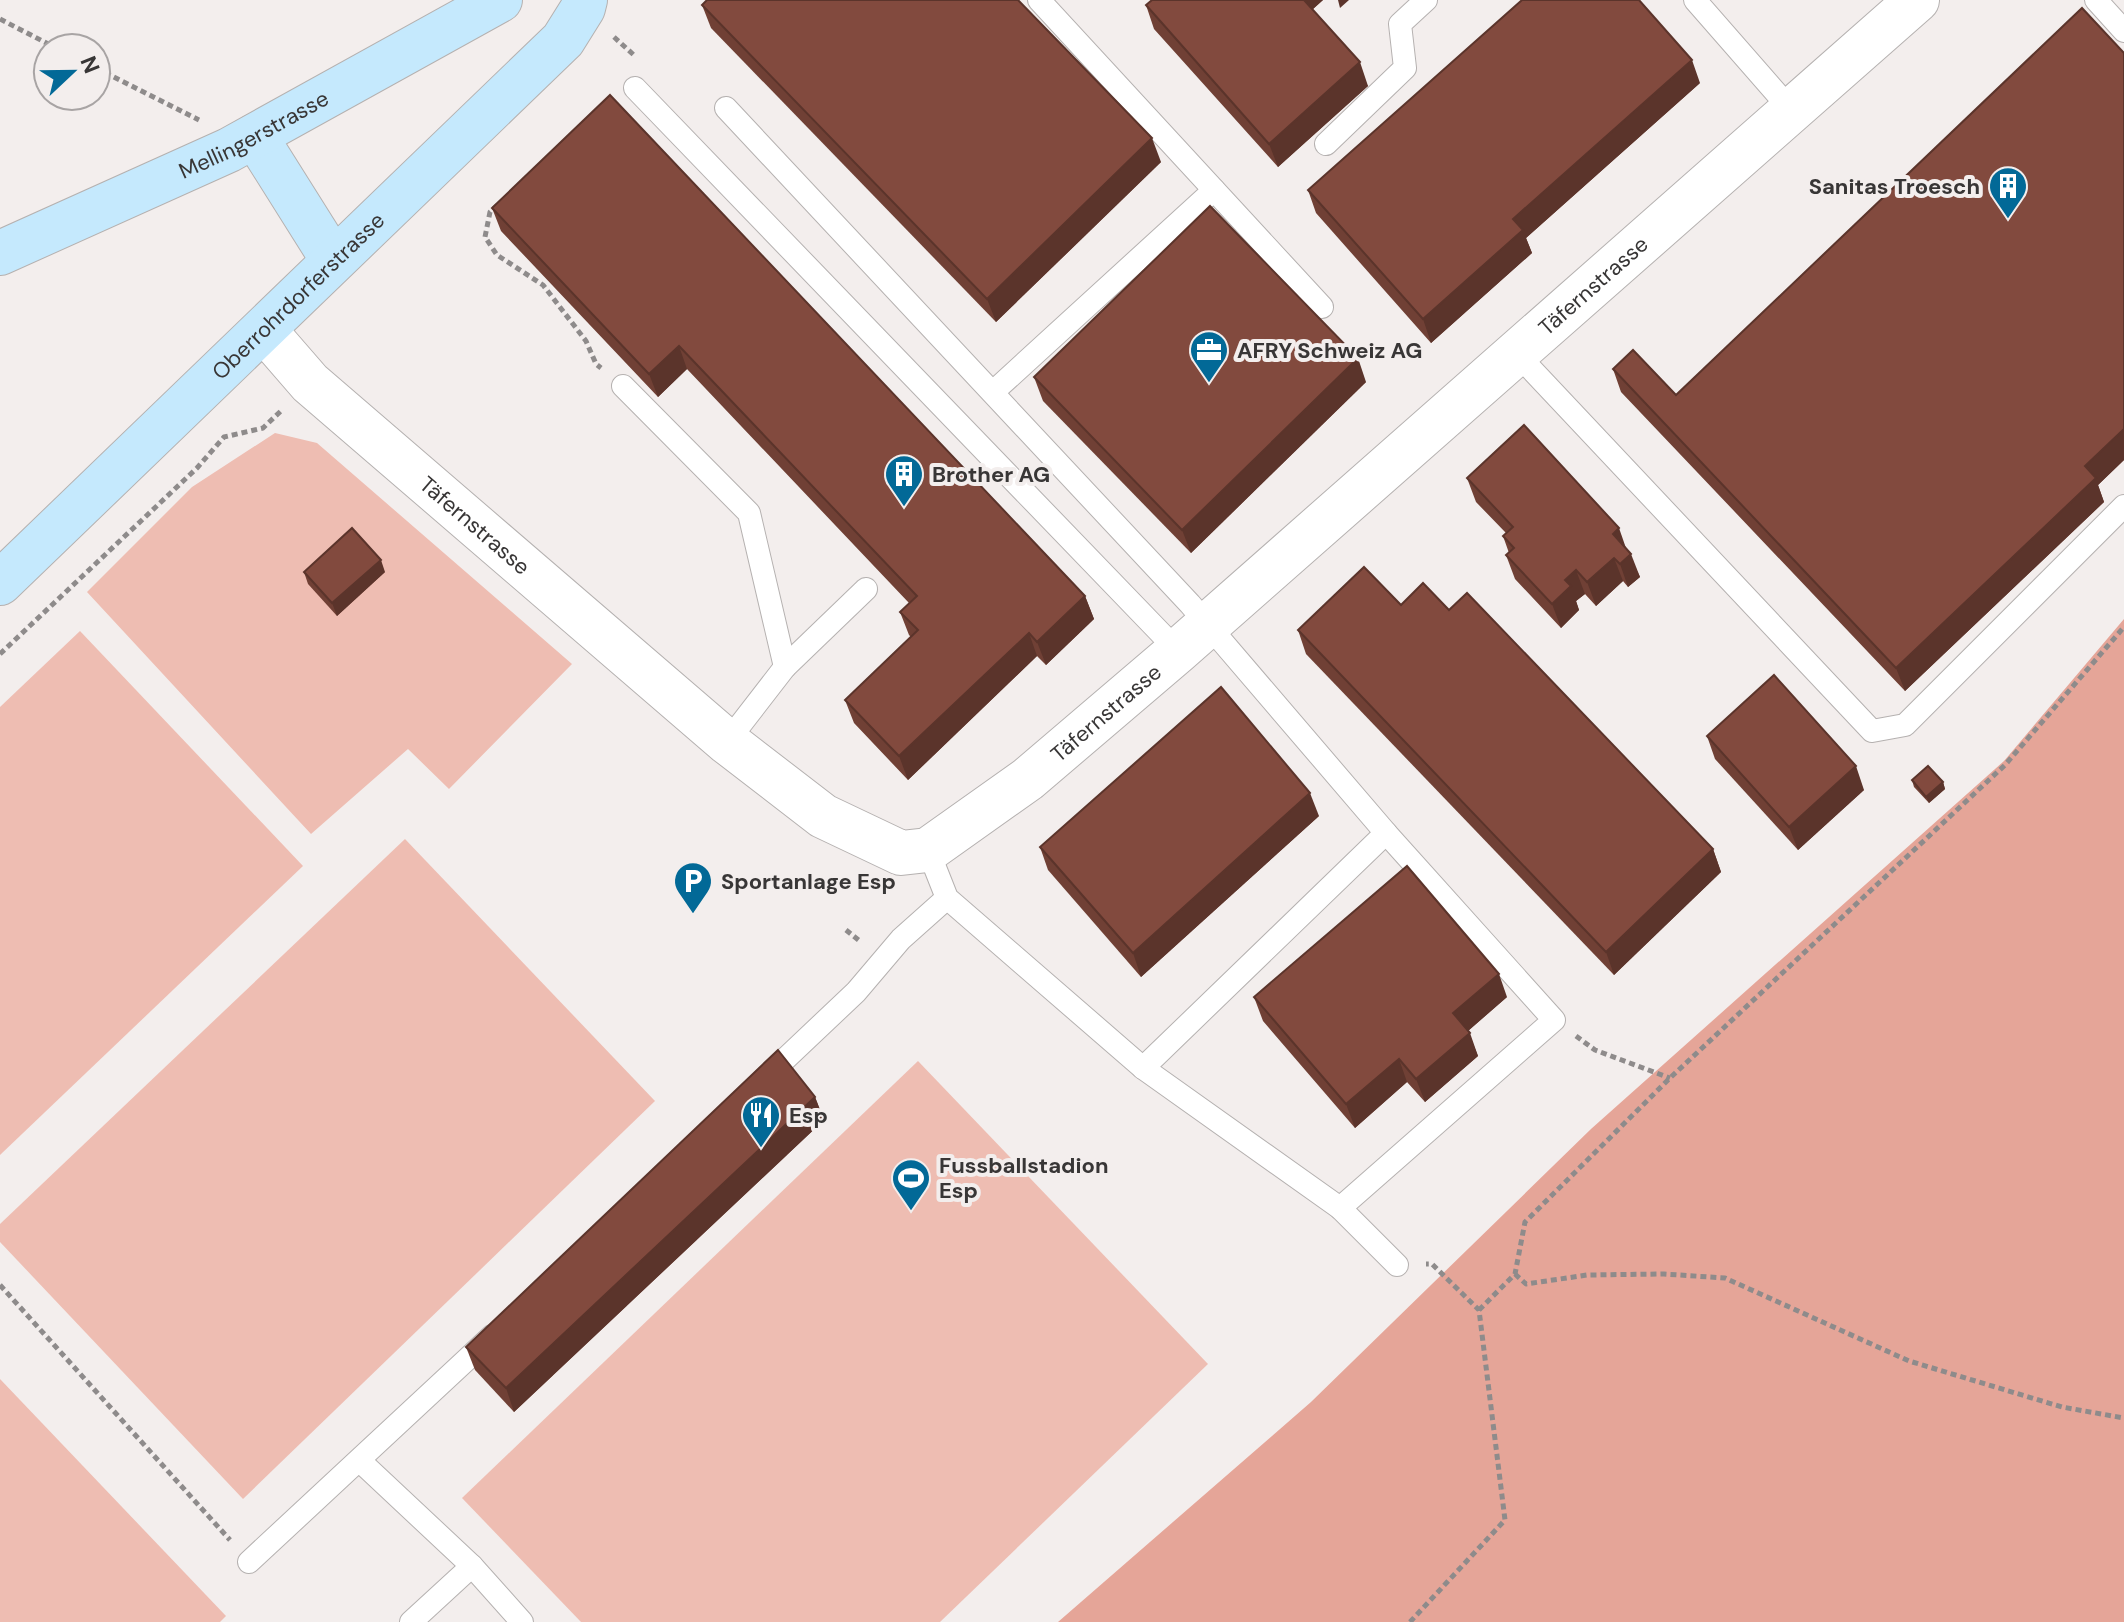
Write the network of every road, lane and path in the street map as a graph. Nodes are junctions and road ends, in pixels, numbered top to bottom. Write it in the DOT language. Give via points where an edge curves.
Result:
graph roads {
  1 [pos="500,0"];
  2 [pos="585,0"];
  3 [pos="1039,0"];
  4 [pos="1426,0"];
  5 [pos="1695,0"];
  6 [pos="1917,0"];
  7 [pos="2096,0"];
  8 [pos="0,19"];
  9 [pos="2124,31"];
  10 [pos="32,36"];
  11 [pos="112,76"];
  12 [pos="635,88"];
  13 [pos="726,108"];
  14 [pos="1792,111"];
  15 [pos="242,143"];
  16 [pos="1326,144"];
  17 [pos="1214,190"];
  18 [pos="502,202"];
  19 [pos="0,253"];
  20 [pos="333,260"];
  21 [pos="1322,307"];
  22 [pos="264,330"];
  23 [pos="1517,354"];
  24 [pos="623,386"];
  25 [pos="993,392"];
  26 [pos="2124,506"];
  27 [pos="131,528"];
  28 [pos="0,583"];
  29 [pos="866,589"];
  30 [pos="2124,627"];
  31 [pos="1192,638"];
  32 [pos="0,654"];
  33 [pos="785,667"];
  34 [pos="727,742"];
  35 [pos="1386,833"];
  36 [pos="928,850"];
  37 [pos="947,898"];
  38 [pos="1554,1020"];
  39 [pos="1143,1068"];
  40 [pos="1670,1078"];
  41 [pos="752,1090"];
  42 [pos="1340,1208"];
  43 [pos="1397,1265"];
  44 [pos="1515,1274"];
  45 [pos="0,1285"];
  46 [pos="1479,1310"];
  47 [pos="510,1319"];
  48 [pos="2124,1418"];
  49 [pos="360,1461"];
  50 [pos="249,1562"];
  51 [pos="472,1566"];
  52 [pos="411,1622"];
  53 [pos="522,1622"];
  54 [pos="1410,1622"];
  1 -- 15 [label="main road, Mellingerstrasse"];
  2 -- 20 [label="main road, Oberrohrdorferstrasse" via="563,40"];
  3 -- 17 [label="lane"];
  4 -- 16 [label="lane" via="1400,24 1405,68"];
  5 -- 14 [label="lane"];
  6 -- 14 [label="street, Täfernstrasse"];
  7 -- 9 [label="lane"];
  8 -- 10 [label="path"];
  11 -- 15 [label="path"];
  12 -- 31 [label="lane"];
  13 -- 25 [label="lane"];
  14 -- 23 [label="street, Täfernstrasse"];
  15 -- 19 [label="main road, Mellingerstrasse"];
  15 -- 20 [label="main road"];
  17 -- 21 [label="lane"];
  17 -- 25 [label="lane"];
  18 -- 24 [label="path" via="490,212 485,237 497,255 543,285 586,341 596,364"];
  20 -- 22 [label="main road, Oberrohrdorferstrasse"];
  22 -- 28 [label="main road, Oberrohrdorferstrasse"];
  22 -- 34 [label="street, Täfernstrasse" via="310,383"];
  23 -- 26 [label="lane" via="1872,731 1905,725"];
  23 -- 31 [label="street, Täfernstrasse"];
  24 -- 33 [label="lane" via="749,513"];
  25 -- 31 [label="lane"];
  27 -- 32 [label="path"];
  29 -- 33 [label="lane"];
  30 -- 40 [label="path" via="2005,765"];
  31 -- 35 [label="lane"];
  31 -- 36 [label="street, Täfernstrasse" via="1028,779"];
  33 -- 34 [label="lane"];
  34 -- 36 [label="street, Täfernstrasse" via="823,816 901,853"];
  35 -- 38 [label="lane"];
  35 -- 39 [label="lane"];
  36 -- 37 [label="lane"];
  37 -- 39 [label="lane"];
  37 -- 41 [label="lane"];
  38 -- 40 [label="path" via="1595,1050"];
  38 -- 42 [label="lane"];
  39 -- 42 [label="lane"];
  40 -- 44 [label="path" via="1525,1222"];
  42 -- 43 [label="lane"];
  43 -- 46 [label="path" via="1432,1264"];
  44 -- 46 [label="path"];
  44 -- 48 [label="path" via="1526,1284 1587,1275 1725,1278 1909,1361 2062,1407"];
  45 -- 50 [label="path"];
  46 -- 54 [label="path" via="1505,1520"];
  47 -- 49 [label="lane"];
  49 -- 50 [label="lane"];
  49 -- 51 [label="lane"];
  51 -- 52 [label="lane"];
  51 -- 53 [label="lane"];
}
